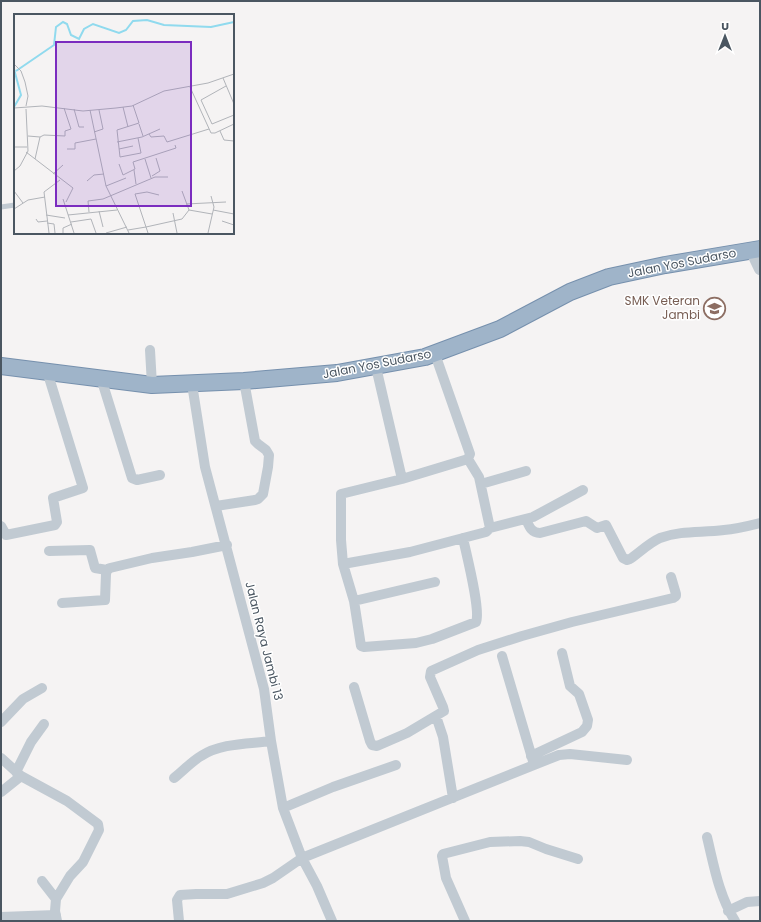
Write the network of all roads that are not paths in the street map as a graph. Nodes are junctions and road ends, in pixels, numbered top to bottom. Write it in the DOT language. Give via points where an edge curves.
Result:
graph roads {
  1 [pos="14,205"];
  2 [pos="1,207"];
  3 [pos="756,250"];
  4 [pos="760,269"];
  5 [pos="150,350"];
  6 [pos="435,354"];
  7 [pos="1,366"];
  8 [pos="376,366"];
  9 [pos="47,371"];
  10 [pos="101,378"];
  11 [pos="244,381"];
  12 [pos="192,384"];
  13 [pos="152,385"];
  14 [pos="468,459"];
  15 [pos="526,471"];
  16 [pos="160,476"];
  17 [pos="402,479"];
  18 [pos="480,484"];
  19 [pos="583,490"];
  20 [pos="216,506"];
  21 [pos="526,519"];
  22 [pos="760,523"];
  23 [pos="1,526"];
  24 [pos="490,528"];
  25 [pos="463,538"];
  26 [pos="227,545"];
  27 [pos="49,551"];
  28 [pos="343,564"];
  29 [pos="107,570"];
  30 [pos="671,578"];
  31 [pos="435,582"];
  32 [pos="354,601"];
  33 [pos="62,603"];
  34 [pos="562,653"];
  35 [pos="502,656"];
  36 [pos="354,687"];
  37 [pos="42,688"];
  38 [pos="436,716"];
  39 [pos="1,722"];
  40 [pos="44,724"];
  41 [pos="271,741"];
  42 [pos="1,758"];
  43 [pos="533,760"];
  44 [pos="627,760"];
  45 [pos="396,764"];
  46 [pos="18,774"];
  47 [pos="174,778"];
  48 [pos="1,792"];
  49 [pos="453,798"];
  50 [pos="284,808"];
  51 [pos="707,837"];
  52 [pos="302,858"];
  53 [pos="578,859"];
  54 [pos="42,881"];
  55 [pos="56,899"];
  56 [pos="760,901"];
  57 [pos="728,910"];
  58 [pos="1,917"];
  59 [pos="56,918"];
  60 [pos="179,921"];
  61 [pos="332,921"];
  62 [pos="465,921"];
  63 [pos="735,921"];
  1 -- 2 [label="lane"];
  3 -- 4 [label="street"];
  3 -- 6 [label="highway, Jalan Yos Sudarso" via="609,277 570,292 500,329"];
  5 -- 13 [label="street"];
  6 -- 8 [label="highway, Jalan Yos Sudarso"];
  6 -- 14 [label="street" via="470,454"];
  7 -- 9 [label="highway, Jalan Yos Sudarso"];
  8 -- 11 [label="highway, Jalan Yos Sudarso" via="337,373"];
  8 -- 17 [label="street"];
  9 -- 10 [label="highway, Jalan Yos Sudarso"];
  9 -- 23 [label="street" via="83,488 53,498 57,522 55,525 6,535"];
  10 -- 13 [label="highway, Jalan Yos Sudarso"];
  10 -- 16 [label="street" via="132,478 137,480"];
  11 -- 12 [label="highway, Jalan Yos Sudarso"];
  11 -- 20 [label="street" via="255,441 269,455 265,487 261,496 255,500"];
  12 -- 13 [label="highway, Jalan Yos Sudarso"];
  12 -- 20 [label="street, Jalan Raya Jambi 13" via="205,467"];
  14 -- 17 [label="street"];
  14 -- 18 [label="street" via="479,477"];
  15 -- 18 [label="street"];
  17 -- 28 [label="street" via="342,492 340,504"];
  18 -- 24 [label="street"];
  19 -- 21 [label="street"];
  20 -- 26 [label="street, Jalan Raya Jambi 13"];
  21 -- 22 [label="street" via="535,533 586,521 597,528 606,525 623,558 627,560 660,538 678,533 724,530"];
  21 -- 24 [label="street"];
  24 -- 25 [label="street" via="486,532"];
  25 -- 28 [label="street" via="410,552"];
  25 -- 32 [label="street" via="478,615 476,622 416,643 364,647 361,646"];
  26 -- 29 [label="street" via="152,558"];
  26 -- 41 [label="street, Jalan Raya Jambi 13" via="264,689"];
  27 -- 29 [label="street" via="90,550 95,568"];
  28 -- 32 [label="street"];
  29 -- 33 [label="street" via="105,600"];
  30 -- 38 [label="street" via="676,594 673,598 522,636 478,650 431,671 430,677 444,709"];
  31 -- 32 [label="street"];
  34 -- 43 [label="street" via="570,686 579,694 588,720 587,726 582,732"];
  35 -- 43 [label="street"];
  36 -- 38 [label="street" via="370,741 374,746 407,733"];
  37 -- 39 [label="street" via="23,699"];
  38 -- 49 [label="street" via="443,737"];
  40 -- 46 [label="street" via="31,742"];
  41 -- 47 [label="street" via="214,749 196,759"];
  41 -- 50 [label="street, Jalan Raya Jambi 13"];
  42 -- 46 [label="street"];
  43 -- 44 [label="street" via="564,754"];
  43 -- 49 [label="street"];
  45 -- 50 [label="street"];
  46 -- 48 [label="street"];
  46 -- 55 [label="street" via="66,801 98,824 98,830 83,862 70,876"];
  49 -- 52 [label="street"];
  50 -- 52 [label="street, Jalan Raya Jambi 13"];
  51 -- 57 [label="street"];
  52 -- 60 [label="street" via="274,878 227,894 180,895 177,900"];
  52 -- 61 [label="street, Jalan Raya Jambi 13"];
  53 -- 62 [label="street" via="529,842 513,841 490,842 443,854 446,878"];
  54 -- 55 [label="street"];
  55 -- 59 [label="street"];
  56 -- 57 [label="street" via="747,902"];
  57 -- 63 [label="street"];
  58 -- 59 [label="street"];
}
